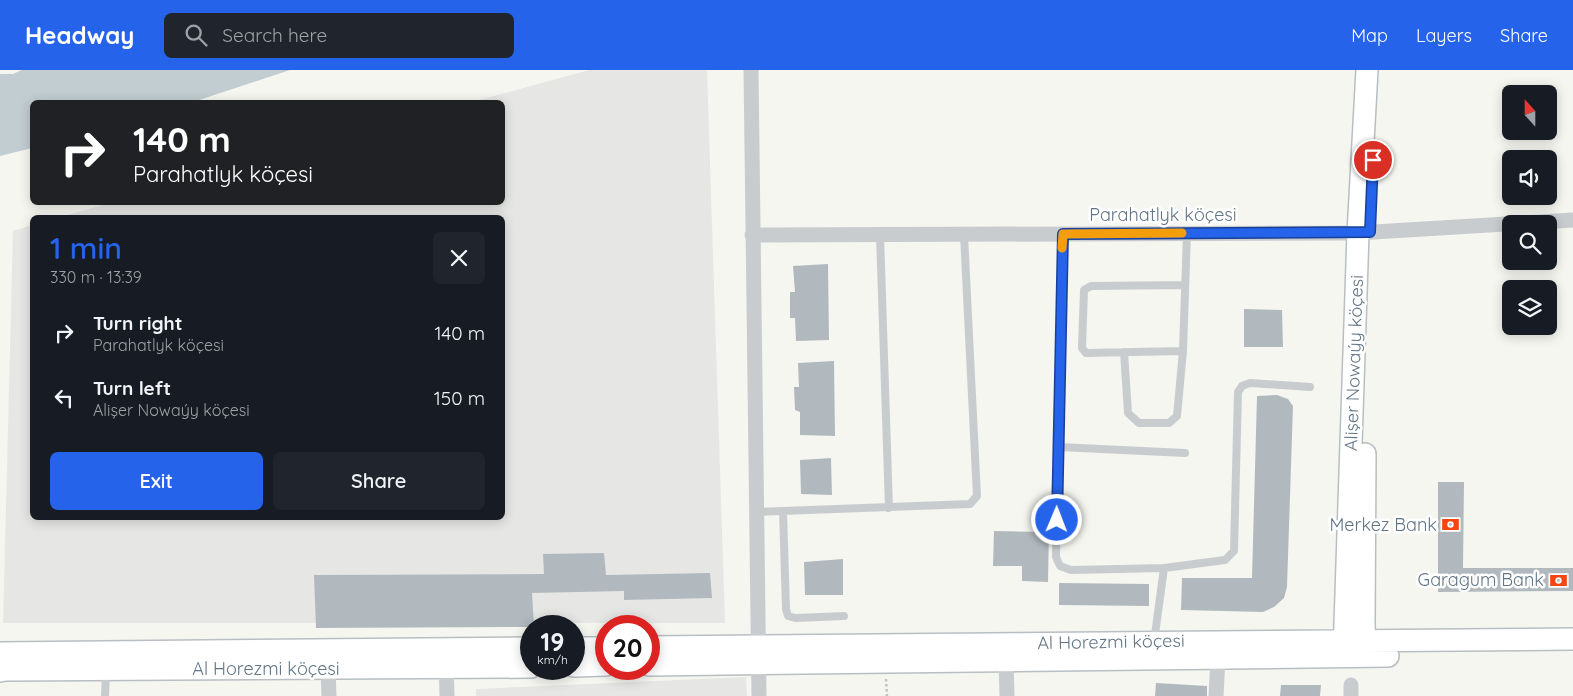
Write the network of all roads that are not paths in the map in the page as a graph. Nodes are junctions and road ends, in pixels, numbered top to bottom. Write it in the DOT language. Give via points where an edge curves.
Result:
graph roads {
  1 [pos="751,70"];
  2 [pos="1366,70"];
  3 [pos="1377,70"];
  4 [pos="1573,220"];
  5 [pos="1364,232"];
  6 [pos="1187,233"];
  7 [pos="964,234"];
  8 [pos="1063,234"];
  9 [pos="880,235"];
  10 [pos="752,236"];
  11 [pos="1185,285"];
  12 [pos="1124,352"];
  13 [pos="1183,352"];
  14 [pos="1310,387"];
  15 [pos="1058,447"];
  16 [pos="1185,453"];
  17 [pos="889,508"];
  18 [pos="783,511"];
  19 [pos="755,512"];
  20 [pos="1164,568"];
  21 [pos="844,616"];
  22 [pos="1573,639"];
  23 [pos="1154,642"];
  24 [pos="660,648"];
  25 [pos="1354,648"];
  26 [pos="520,649"];
  27 [pos="0,653"];
  28 [pos="757,654"];
  29 [pos="1573,654"];
  30 [pos="446,658"];
  31 [pos="1218,658"];
  32 [pos="1006,660"];
  33 [pos="660,664"];
  34 [pos="520,666"];
  35 [pos="328,668"];
  36 [pos="106,669"];
  37 [pos="0,671"];
  38 [pos="105,696"];
  39 [pos="329,696"];
  40 [pos="447,696"];
  41 [pos="759,696"];
  42 [pos="1006,696"];
  43 [pos="1216,696"];
  1 -- 10 [label="street"];
  2 -- 5 [label="street, Alişer Nowaýy köçesi"];
  3 -- 5 [label="street, Alişer Nowaýy köçesi"];
  4 -- 5 [label="street, Parahatlyk köçesi"];
  5 -- 6 [label="street, Parahatlyk köçesi"];
  5 -- 25 [label="street, Alişer Nowaýy köçesi" via="1363,519"];
  6 -- 8 [label="street, Parahatlyk köçesi"];
  6 -- 11 [label="lane"];
  7 -- 8 [label="street, Parahatlyk köçesi"];
  7 -- 9 [label="street, Parahatlyk köçesi"];
  7 -- 17 [label="lane" via="977,496 970,504"];
  8 -- 15 [label="lane"];
  9 -- 10 [label="street, Parahatlyk köçesi"];
  9 -- 17 [label="lane"];
  10 -- 19 [label="street"];
  11 -- 12 [label="lane" via="1091,286 1084,290 1082,348 1086,353"];
  11 -- 13 [label="lane"];
  12 -- 13 [label="lane"];
  12 -- 13 [label="lane" via="1128,413 1139,424 1169,423 1177,416"];
  14 -- 20 [label="lane" via="1250,383 1242,386 1238,392 1234,551 1225,560"];
  15 -- 16 [label="lane"];
  15 -- 20 [label="lane" via="1056,557 1060,566 1071,570"];
  17 -- 18 [label="lane"];
  18 -- 19 [label="lane"];
  18 -- 21 [label="lane" via="788,616"];
  19 -- 28 [label="street"];
  20 -- 23 [label="lane"];
  22 -- 25 [label="street, Al Horezmi köçesi"];
  23 -- 25 [label="street, Al Horezmi köçesi"];
  23 -- 28 [label="street, Al Horezmi köçesi"];
  24 -- 28 [label="street, Al Horezmi köçesi"];
  25 -- 29 [label="street, Al Horezmi köçesi"];
  25 -- 31 [label="street, Al Horezmi köçesi"];
  26 -- 30 [label="street, Al Horezmi köçesi"];
  27 -- 30 [label="street, Al Horezmi köçesi"];
  28 -- 32 [label="street, Al Horezmi köçesi"];
  28 -- 33 [label="street, Al Horezmi köçesi"];
  28 -- 41 [label="street"];
  30 -- 34 [label="street, Al Horezmi köçesi"];
  30 -- 35 [label="street, Al Horezmi köçesi"];
  30 -- 40 [label="street"];
  31 -- 32 [label="street, Al Horezmi köçesi"];
  31 -- 43 [label="street"];
  32 -- 42 [label="street"];
  35 -- 36 [label="street, Al Horezmi köçesi"];
  35 -- 39 [label="street"];
  36 -- 37 [label="street, Al Horezmi köçesi"];
  36 -- 38 [label="lane"];
}
